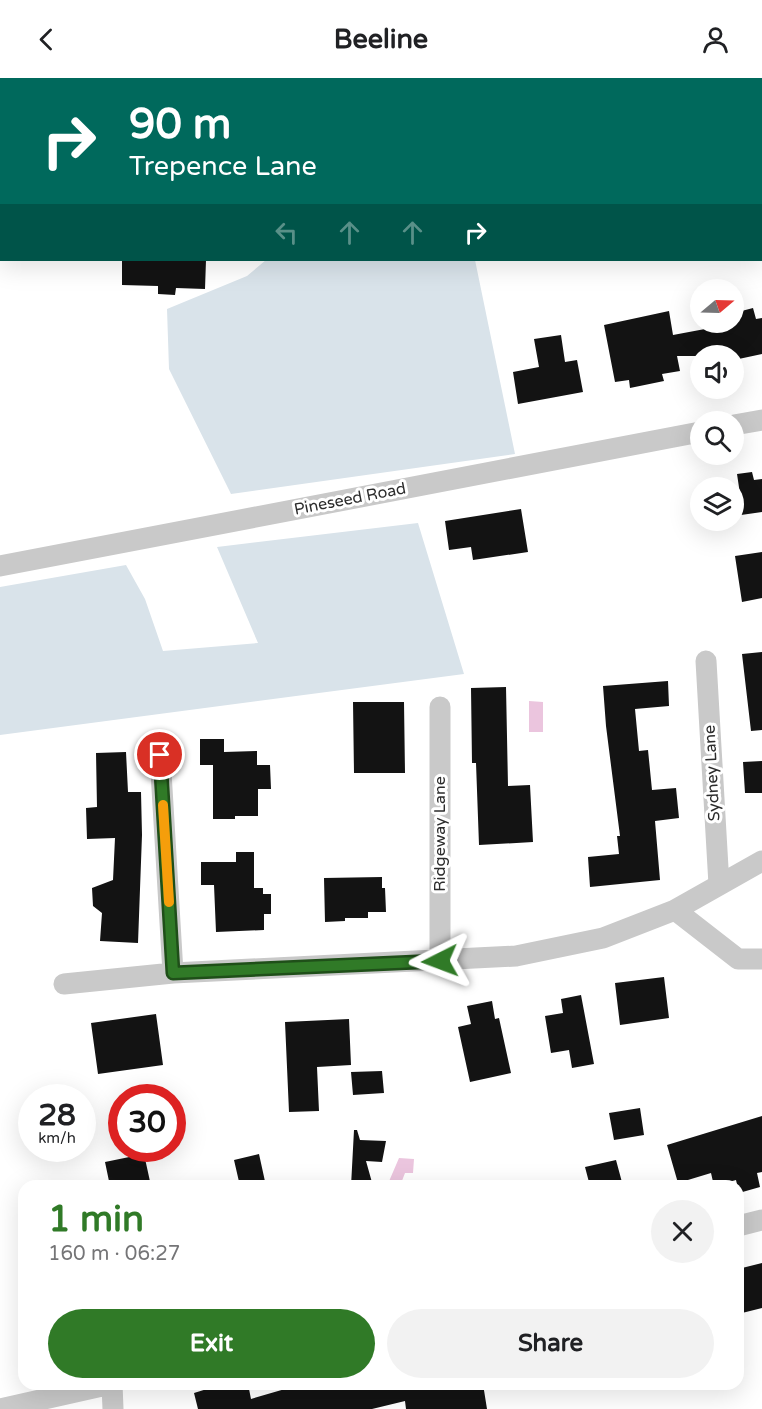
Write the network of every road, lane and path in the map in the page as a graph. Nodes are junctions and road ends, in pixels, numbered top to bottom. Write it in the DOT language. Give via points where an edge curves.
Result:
graph roads {
  1 [pos="762,420"];
  2 [pos="744,423"];
  3 [pos="690,434"];
  4 [pos="0,566"];
  5 [pos="706,661"];
  6 [pos="440,707"];
  7 [pos="160,755"];
  8 [pos="762,861"];
  9 [pos="719,885"];
  10 [pos="675,910"];
  11 [pos="762,959"];
  12 [pos="440,961"];
  13 [pos="173,973"];
  14 [pos="64,984"];
  15 [pos="762,1220"];
  16 [pos="744,1224"];
  17 [pos="84,1390"];
  18 [pos="112,1390"];
  19 [pos="0,1409"];
  20 [pos="114,1409"];
  1 -- 2 [label="street"];
  3 -- 4 [label="street, Pineseed Road"];
  5 -- 9 [label="street, Sydney Lane"];
  6 -- 12 [label="street, Ridgeway Lane"];
  7 -- 13 [label="street"];
  8 -- 9 [label="street"];
  9 -- 10 [label="street"];
  10 -- 11 [label="street" via="738,959"];
  10 -- 12 [label="street" via="603,938 516,956"];
  12 -- 13 [label="street"];
  13 -- 14 [label="street"];
  15 -- 16 [label="street"];
  17 -- 19 [label="street"];
  18 -- 20 [label="street"];
}
